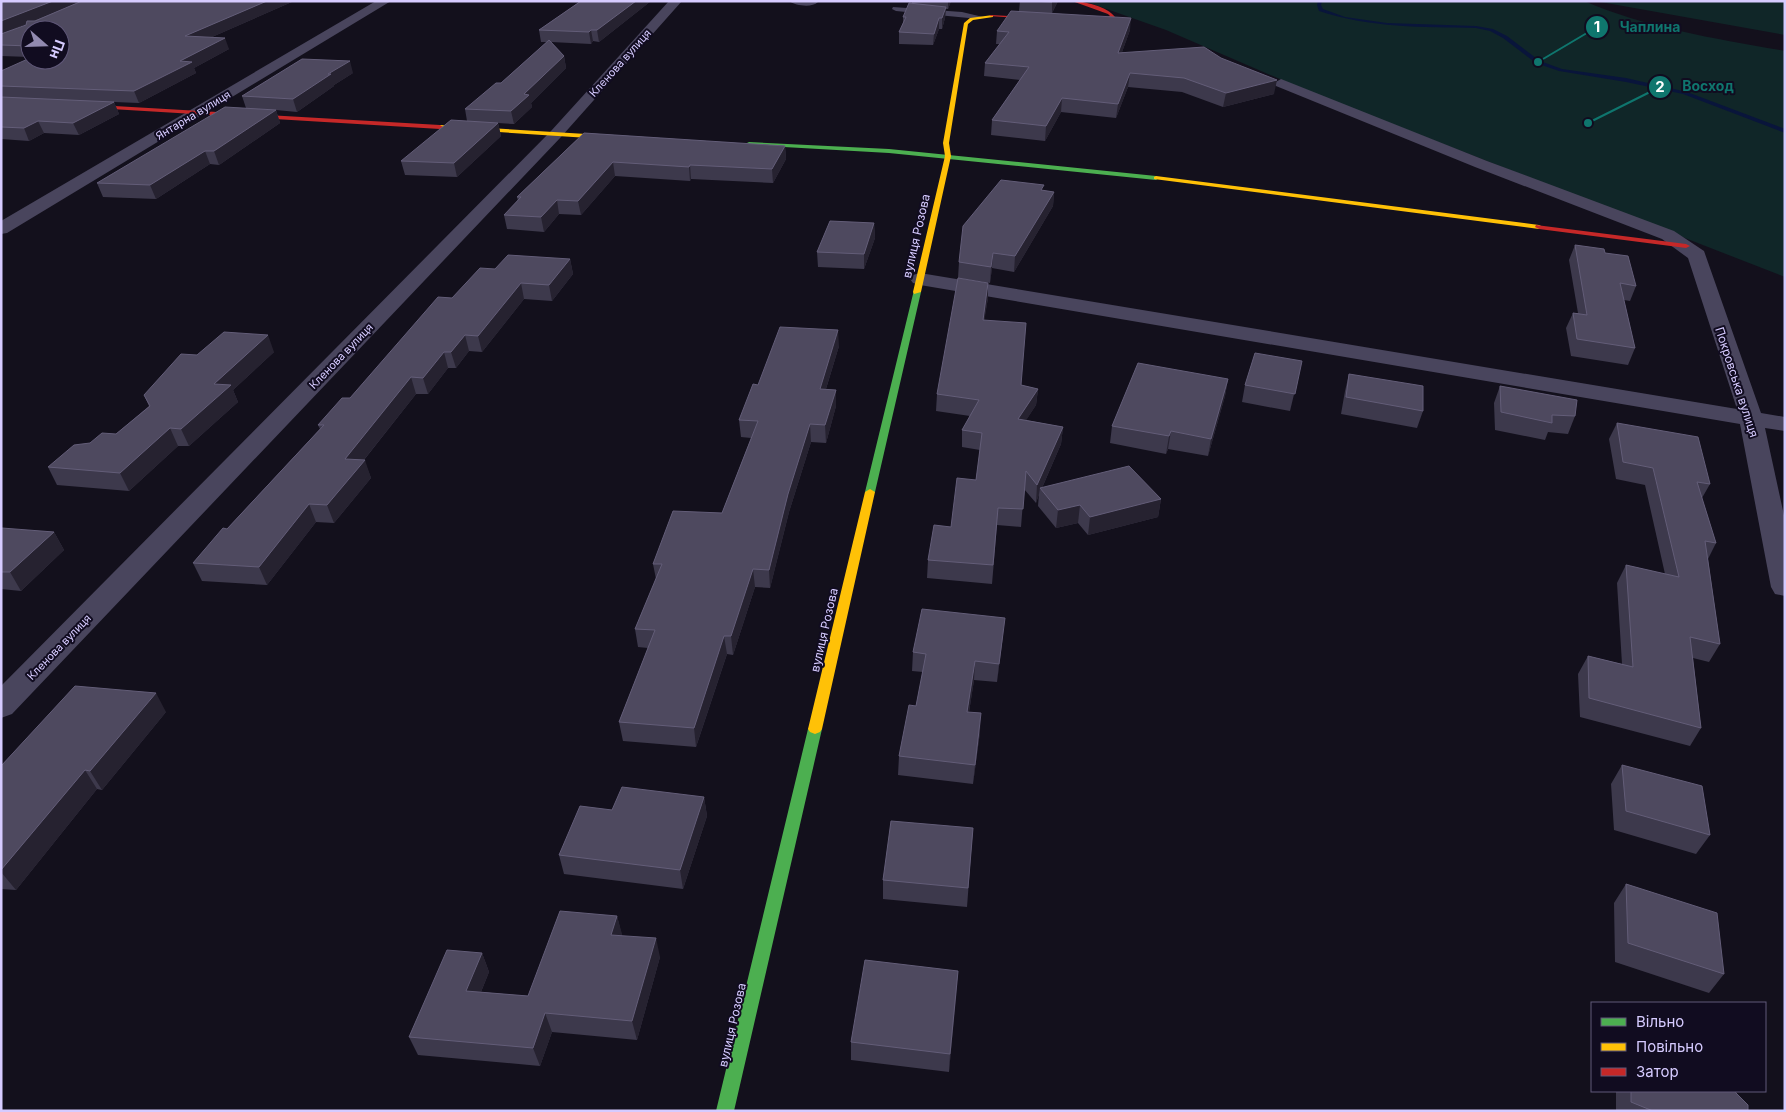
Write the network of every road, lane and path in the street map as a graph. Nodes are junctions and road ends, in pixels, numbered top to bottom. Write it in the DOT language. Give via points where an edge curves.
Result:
graph roads {
  1 [pos="385,1"];
  2 [pos="676,1"];
  3 [pos="795,1"];
  4 [pos="1074,1"];
  5 [pos="812,2"];
  6 [pos="896,9"];
  7 [pos="979,17"];
  8 [pos="1281,83"];
  9 [pos="71,106"];
  10 [pos="200,112"];
  11 [pos="556,134"];
  12 [pos="633,139"];
  13 [pos="740,144"];
  14 [pos="948,156"];
  15 [pos="1,229"];
  16 [pos="1686,246"];
  17 [pos="920,279"];
  18 [pos="1751,417"];
  19 [pos="1785,424"];
  20 [pos="1785,588"];
  21 [pos="1,706"];
  22 [pos="725,1111"];
  1 -- 10 [label="street, Янтарна вулиця"];
  2 -- 11 [label="street, Кленова вулиця"];
  3 -- 5 [label="street"];
  4 -- 7 [label="street" via="1110,13 1113,17 1094,22"];
  6 -- 7 [label="lane"];
  7 -- 14 [label="street, вулиця Розова" via="966,23 946,143"];
  8 -- 16 [label="street" via="1668,235"];
  9 -- 10 [label="street"];
  10 -- 11 [label="street"];
  10 -- 15 [label="street, Янтарна вулиця"];
  11 -- 12 [label="street"];
  11 -- 21 [label="street, Кленова вулиця"];
  13 -- 14 [label="street"];
  14 -- 16 [label="street" via="1126,174"];
  14 -- 17 [label="street, вулиця Розова"];
  16 -- 18 [label="street, Покровська вулиця" via="1697,255"];
  17 -- 18 [label="street"];
  17 -- 22 [label="street, вулиця Розова"];
  18 -- 19 [label="street"];
  18 -- 20 [label="street, Покровська вулиця"];
}
